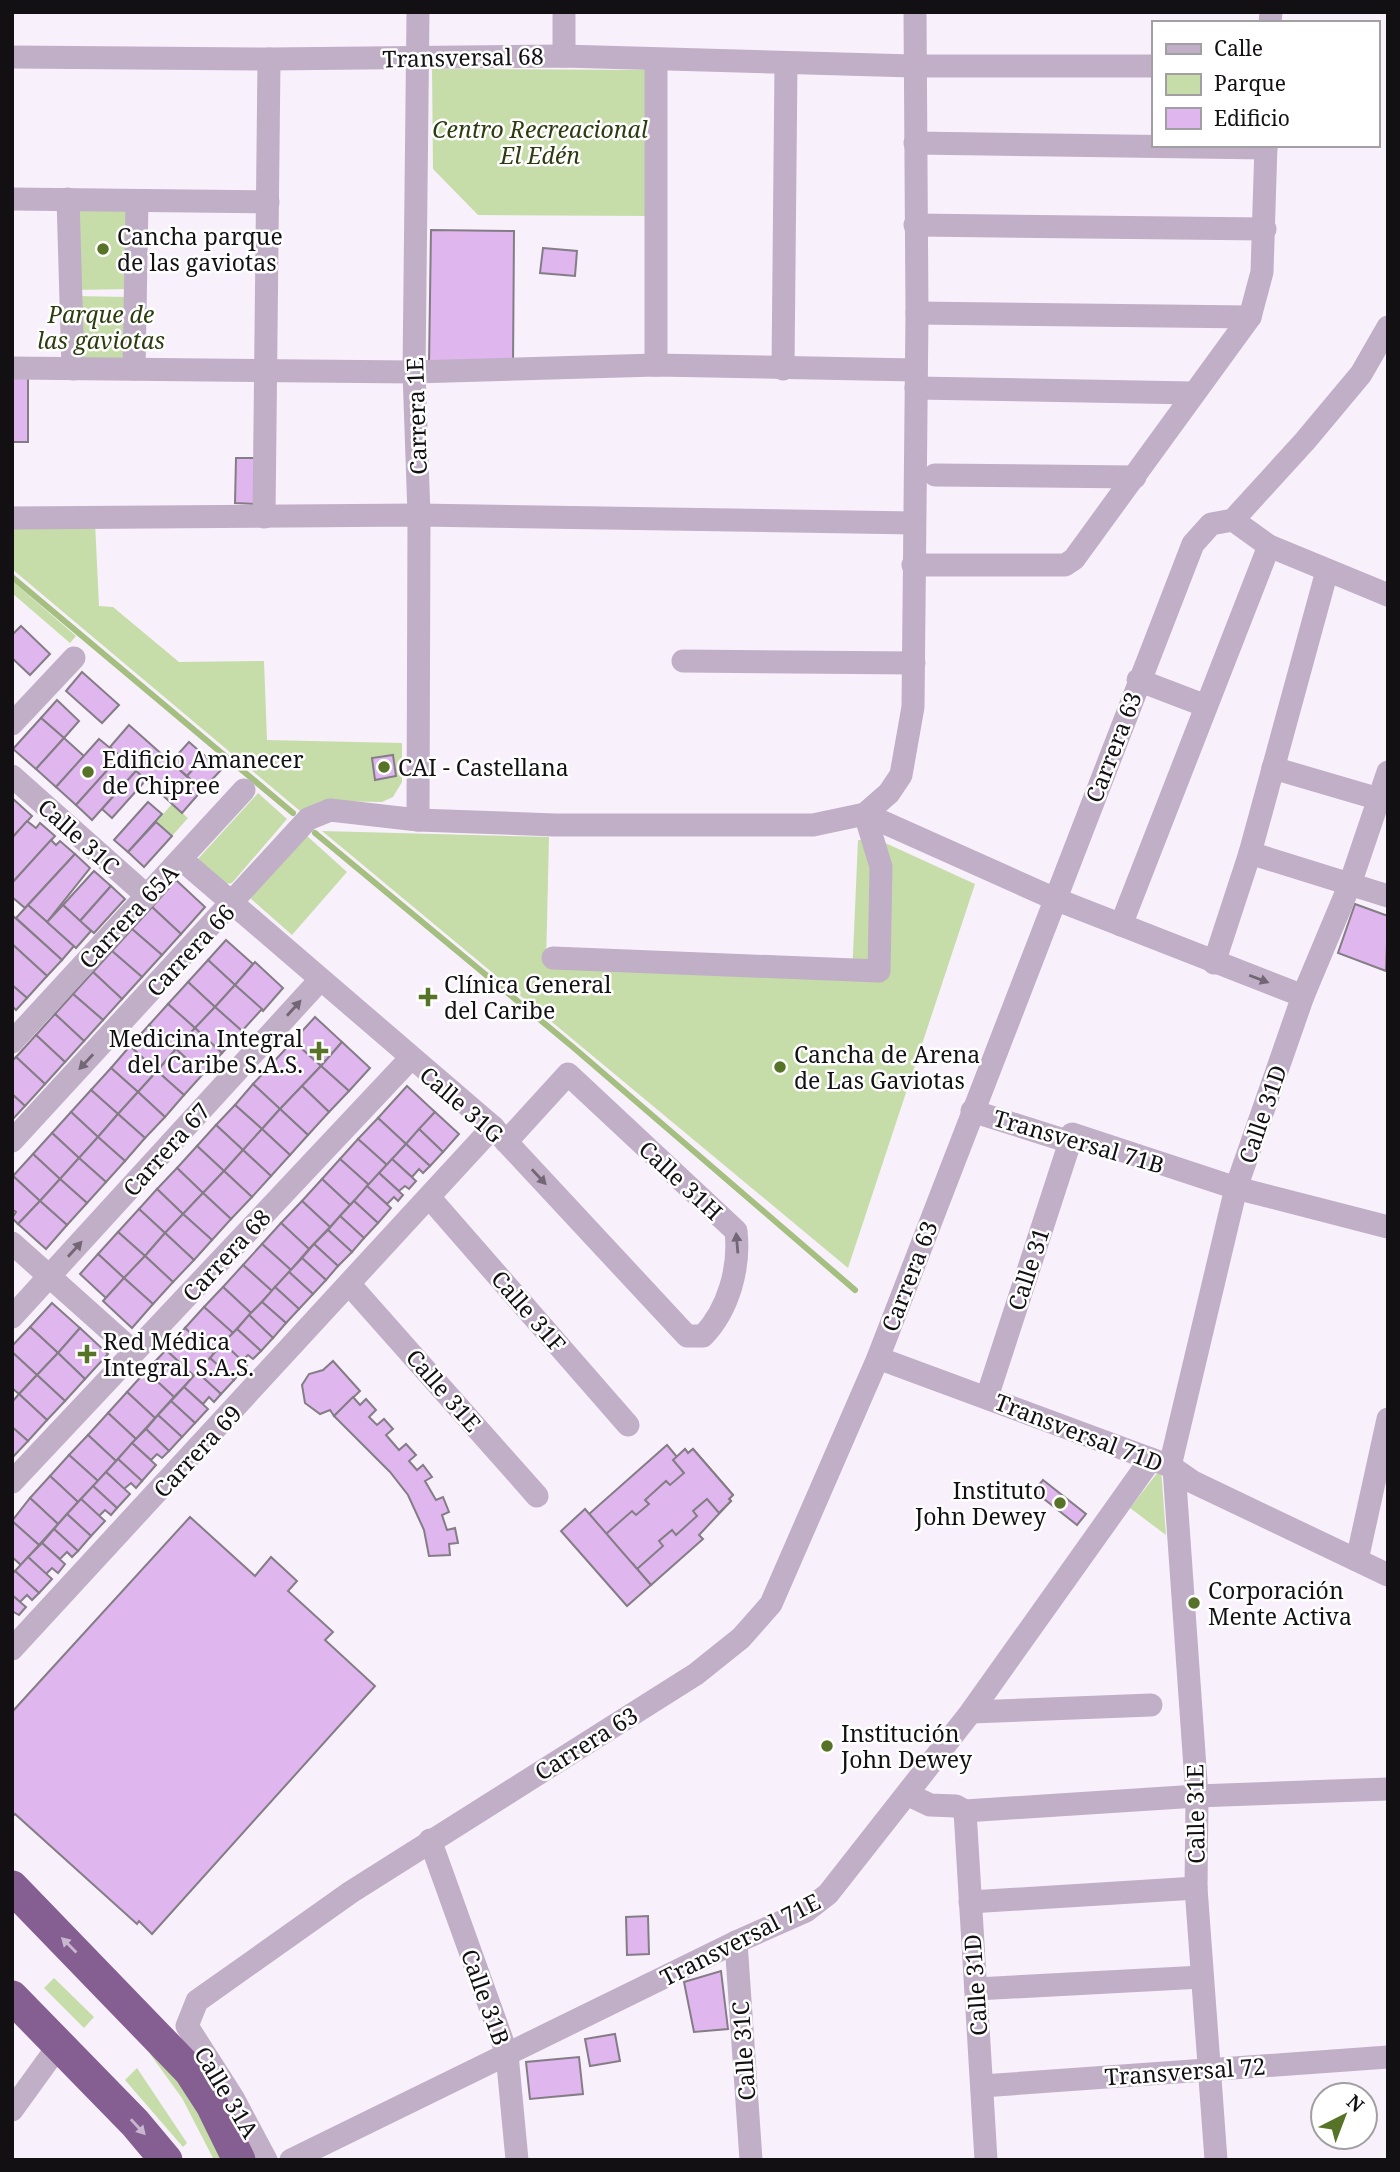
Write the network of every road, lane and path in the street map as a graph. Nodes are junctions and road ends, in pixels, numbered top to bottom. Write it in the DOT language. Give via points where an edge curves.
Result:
graph roads {
  1 [pos="418,12"];
  2 [pos="565,12"];
  3 [pos="915,12"];
  4 [pos="564,56"];
  5 [pos="12,57"];
  6 [pos="418,58"];
  7 [pos="269,59"];
  8 [pos="656,61"];
  9 [pos="786,63"];
  10 [pos="913,66"];
  11 [pos="1152,66"];
  12 [pos="915,143"];
  13 [pos="1152,145"];
  14 [pos="1266,147"];
  15 [pos="12,199"];
  16 [pos="68,199"];
  17 [pos="137,201"];
  18 [pos="268,202"];
  19 [pos="915,225"];
  20 [pos="1265,229"];
  21 [pos="917,313"];
  22 [pos="1250,317"];
  23 [pos="1388,327"];
  24 [pos="656,365"];
  25 [pos="12,368"];
  26 [pos="73,369"];
  27 [pos="134,369"];
  28 [pos="265,369"];
  29 [pos="783,369"];
  30 [pos="414,372"];
  31 [pos="916,379"];
  32 [pos="1194,393"];
  33 [pos="935,475"];
  34 [pos="1135,477"];
  35 [pos="419,515"];
  36 [pos="264,517"];
  37 [pos="12,518"];
  38 [pos="1234,520"];
  39 [pos="915,523"];
  40 [pos="1269,546"];
  41 [pos="913,565"];
  42 [pos="1327,570"];
  43 [pos="1388,595"];
  44 [pos="74,658"];
  45 [pos="683,661"];
  46 [pos="914,663"];
  47 [pos="1138,680"];
  48 [pos="1206,706"];
  49 [pos="12,724"];
  50 [pos="1273,768"];
  51 [pos="1388,772"];
  52 [pos="12,776"];
  53 [pos="244,790"];
  54 [pos="1379,799"];
  55 [pos="865,814"];
  56 [pos="418,820"];
  57 [pos="1250,853"];
  58 [pos="181,859"];
  59 [pos="1350,884"];
  60 [pos="1047,894"];
  61 [pos="147,896"];
  62 [pos="1388,896"];
  63 [pos="233,905"];
  64 [pos="1121,925"];
  65 [pos="553,958"];
  66 [pos="1214,963"];
  67 [pos="320,980"];
  68 [pos="1303,996"];
  69 [pos="12,1042"];
  70 [pos="410,1059"];
  71 [pos="568,1074"];
  72 [pos="972,1111"];
  73 [pos="500,1135"];
  74 [pos="12,1141"];
  75 [pos="1070,1142"];
  76 [pos="1236,1188"];
  77 [pos="429,1197"];
  78 [pos="1388,1227"];
  79 [pos="12,1243"];
  80 [pos="50,1277"];
  81 [pos="350,1285"];
  82 [pos="722,1308"];
  83 [pos="12,1318"];
  84 [pos="134,1352"];
  85 [pos="878,1358"];
  86 [pos="987,1397"];
  87 [pos="1388,1419"];
  88 [pos="628,1425"];
  89 [pos="1165,1464"];
  90 [pos="12,1482"];
  91 [pos="537,1496"];
  92 [pos="1357,1560"];
  93 [pos="1388,1575"];
  94 [pos="12,1648"];
  95 [pos="1151,1705"];
  96 [pos="971,1712"];
  97 [pos="1388,1789"];
  98 [pos="909,1795"];
  99 [pos="1197,1796"];
  100 [pos="965,1811"];
  101 [pos="430,1840"];
  102 [pos="12,1887"];
  103 [pos="1196,1888"];
  104 [pos="970,1902"];
  105 [pos="736,1941"];
  106 [pos="1202,1977"];
  107 [pos="976,1989"];
  108 [pos="12,1997"];
  109 [pos="175,2033"];
  110 [pos="62,2048"];
  111 [pos="507,2054"];
  112 [pos="1388,2057"];
  113 [pos="1209,2069"];
  114 [pos="982,2086"];
  115 [pos="12,2110"];
  116 [pos="986,2159"];
  117 [pos="166,2160"];
  118 [pos="239,2160"];
  119 [pos="266,2160"];
  120 [pos="291,2160"];
  121 [pos="517,2160"];
  122 [pos="751,2160"];
  123 [pos="975,2160"];
  124 [pos="1216,2160"];
  1 -- 6 [label="street, Carrera 1E"];
  2 -- 4 [label="street"];
  3 -- 10 [label="street"];
  4 -- 6 [label="street, Transversal 68"];
  4 -- 8 [label="street, Transversal 68"];
  5 -- 7 [label="street, Transversal 68"];
  6 -- 7 [label="street, Transversal 68"];
  6 -- 30 [label="street, Carrera 1E"];
  7 -- 18 [label="street"];
  8 -- 9 [label="street, Transversal 68"];
  8 -- 24 [label="street"];
  9 -- 10 [label="street, Transversal 68"];
  9 -- 29 [label="street"];
  10 -- 11 [label="street, Transversal 68"];
  10 -- 12 [label="street"];
  12 -- 13 [label="street"];
  12 -- 19 [label="street"];
  14 -- 20 [label="street"];
  15 -- 16 [label="street"];
  16 -- 17 [label="street"];
  16 -- 26 [label="street"];
  17 -- 18 [label="street"];
  17 -- 27 [label="street"];
  18 -- 28 [label="street"];
  19 -- 20 [label="street"];
  19 -- 21 [label="street"];
  20 -- 22 [label="street" via="1262,272"];
  21 -- 22 [label="street"];
  21 -- 31 [label="street"];
  22 -- 32 [label="street"];
  23 -- 38 [label="street, Carrera 63" via="1361,374"];
  24 -- 29 [label="street"];
  24 -- 30 [label="street"];
  25 -- 26 [label="street"];
  26 -- 27 [label="street"];
  27 -- 28 [label="street"];
  28 -- 30 [label="street"];
  28 -- 36 [label="street"];
  29 -- 31 [label="street"];
  30 -- 35 [label="street, Carrera 1E"];
  31 -- 32 [label="street"];
  31 -- 39 [label="street"];
  32 -- 34 [label="street"];
  33 -- 34 [label="street"];
  34 -- 41 [label="street" via="1065,565"];
  35 -- 36 [label="street"];
  35 -- 39 [label="street"];
  35 -- 56 [label="street, Carrera 1E"];
  36 -- 37 [label="street"];
  38 -- 40 [label="street"];
  38 -- 47 [label="street, Carrera 63" via="1211,524 1193,544"];
  39 -- 41 [label="street"];
  40 -- 42 [label="street"];
  40 -- 48 [label="street"];
  41 -- 46 [label="street"];
  42 -- 43 [label="street"];
  42 -- 50 [label="street"];
  44 -- 49 [label="street"];
  45 -- 46 [label="street"];
  46 -- 55 [label="street" via="910,738 901,775"];
  47 -- 48 [label="street"];
  47 -- 60 [label="street, Carrera 63"];
  48 -- 64 [label="street"];
  50 -- 54 [label="street"];
  50 -- 57 [label="street"];
  51 -- 54 [label="street, Calle 31D"];
  52 -- 61 [label="street, Calle 31C"];
  53 -- 58 [label="street, Carrera 65A"];
  54 -- 59 [label="street, Calle 31D"];
  55 -- 56 [label="street" via="814,825"];
  55 -- 60 [label="street"];
  55 -- 65 [label="street" via="881,867 879,971"];
  56 -- 63 [label="street, Carrera 66" via="330,810 308,819"];
  57 -- 59 [label="street"];
  57 -- 66 [label="street"];
  58 -- 61 [label="street, Carrera 65A"];
  58 -- 63 [label="street, Calle 31G"];
  59 -- 62 [label="street"];
  59 -- 68 [label="street, Calle 31D"];
  60 -- 64 [label="street"];
  60 -- 72 [label="street, Carrera 63"];
  61 -- 69 [label="street, Carrera 65A"];
  63 -- 67 [label="street, Calle 31G"];
  63 -- 74 [label="street, Carrera 66, one-way"];
  64 -- 66 [label="street"];
  66 -- 68 [label="street, one-way"];
  67 -- 70 [label="street, Calle 31G"];
  80 -- 67 [label="street, Carrera 67, one-way"];
  68 -- 76 [label="street, Calle 31D"];
  70 -- 73 [label="street, Calle 31G"];
  70 -- 84 [label="street, Carrera 68"];
  71 -- 73 [label="street, Carrera 69"];
  82 -- 71 [label="street, Calle 31H, one-way" via="738,1252 736,1231"];
  72 -- 75 [label="street, Transversal 71B"];
  72 -- 85 [label="street, Carrera 63"];
  73 -- 77 [label="street, Carrera 69"];
  73 -- 82 [label="street, Calle 31G, one-way" via="687,1336 703,1336"];
  75 -- 76 [label="street, Transversal 71B" via="1072,1134"];
  75 -- 86 [label="street, Calle 31"];
  76 -- 78 [label="street, Transversal 71B"];
  76 -- 89 [label="street, Calle 31D"];
  77 -- 81 [label="street, Carrera 69"];
  77 -- 88 [label="street, Calle 31F"];
  79 -- 80 [label="street"];
  80 -- 83 [label="street, Carrera 67"];
  80 -- 84 [label="street"];
  81 -- 91 [label="street, Calle 31E"];
  81 -- 94 [label="street, Carrera 69"];
  84 -- 90 [label="street, Carrera 68"];
  85 -- 86 [label="street, Transversal 71D"];
  85 -- 101 [label="street, Carrera 63" via="771,1604 741,1637 696,1674"];
  86 -- 89 [label="street, Transversal 71D"];
  87 -- 92 [label="street"];
  89 -- 92 [label="street, Transversal 71D" via="1193,1482"];
  89 -- 96 [label="street"];
  89 -- 99 [label="street, Calle 31E"];
  92 -- 93 [label="street, Transversal 71D"];
  95 -- 96 [label="street"];
  96 -- 98 [label="street"];
  97 -- 99 [label="street"];
  98 -- 100 [label="street" via="930,1805"];
  98 -- 105 [label="street, Transversal 71E" via="828,1895 806,1911"];
  99 -- 100 [label="street"];
  99 -- 103 [label="street, Calle 31E"];
  100 -- 104 [label="street, Calle 31D"];
  101 -- 109 [label="street, Carrera 63" via="206,1992"];
  101 -- 111 [label="street, Calle 31B"];
  109 -- 102 [label="highway, one-way" via="117,1993"];
  103 -- 104 [label="street"];
  103 -- 106 [label="street, Calle 31E"];
  104 -- 107 [label="street, Calle 31D"];
  105 -- 111 [label="street, Transversal 71E"];
  105 -- 122 [label="street, Calle 31C"];
  106 -- 107 [label="street"];
  106 -- 113 [label="street, Calle 31E"];
  107 -- 114 [label="street, Calle 31D"];
  108 -- 110 [label="highway"];
  109 -- 118 [label="highway"];
  109 -- 119 [label="street, Calle 31A" via="233,2098"];
  110 -- 115 [label="street"];
  110 -- 117 [label="highway, one-way"];
  111 -- 120 [label="street, Transversal 71E"];
  111 -- 121 [label="street, Calle 31B"];
  112 -- 113 [label="street, Transversal 72"];
  113 -- 114 [label="street, Transversal 72"];
  113 -- 124 [label="street, Calle 31E"];
  114 -- 116 [label="street, Calle 31D"];
  116 -- 123 [label="street"];
}
